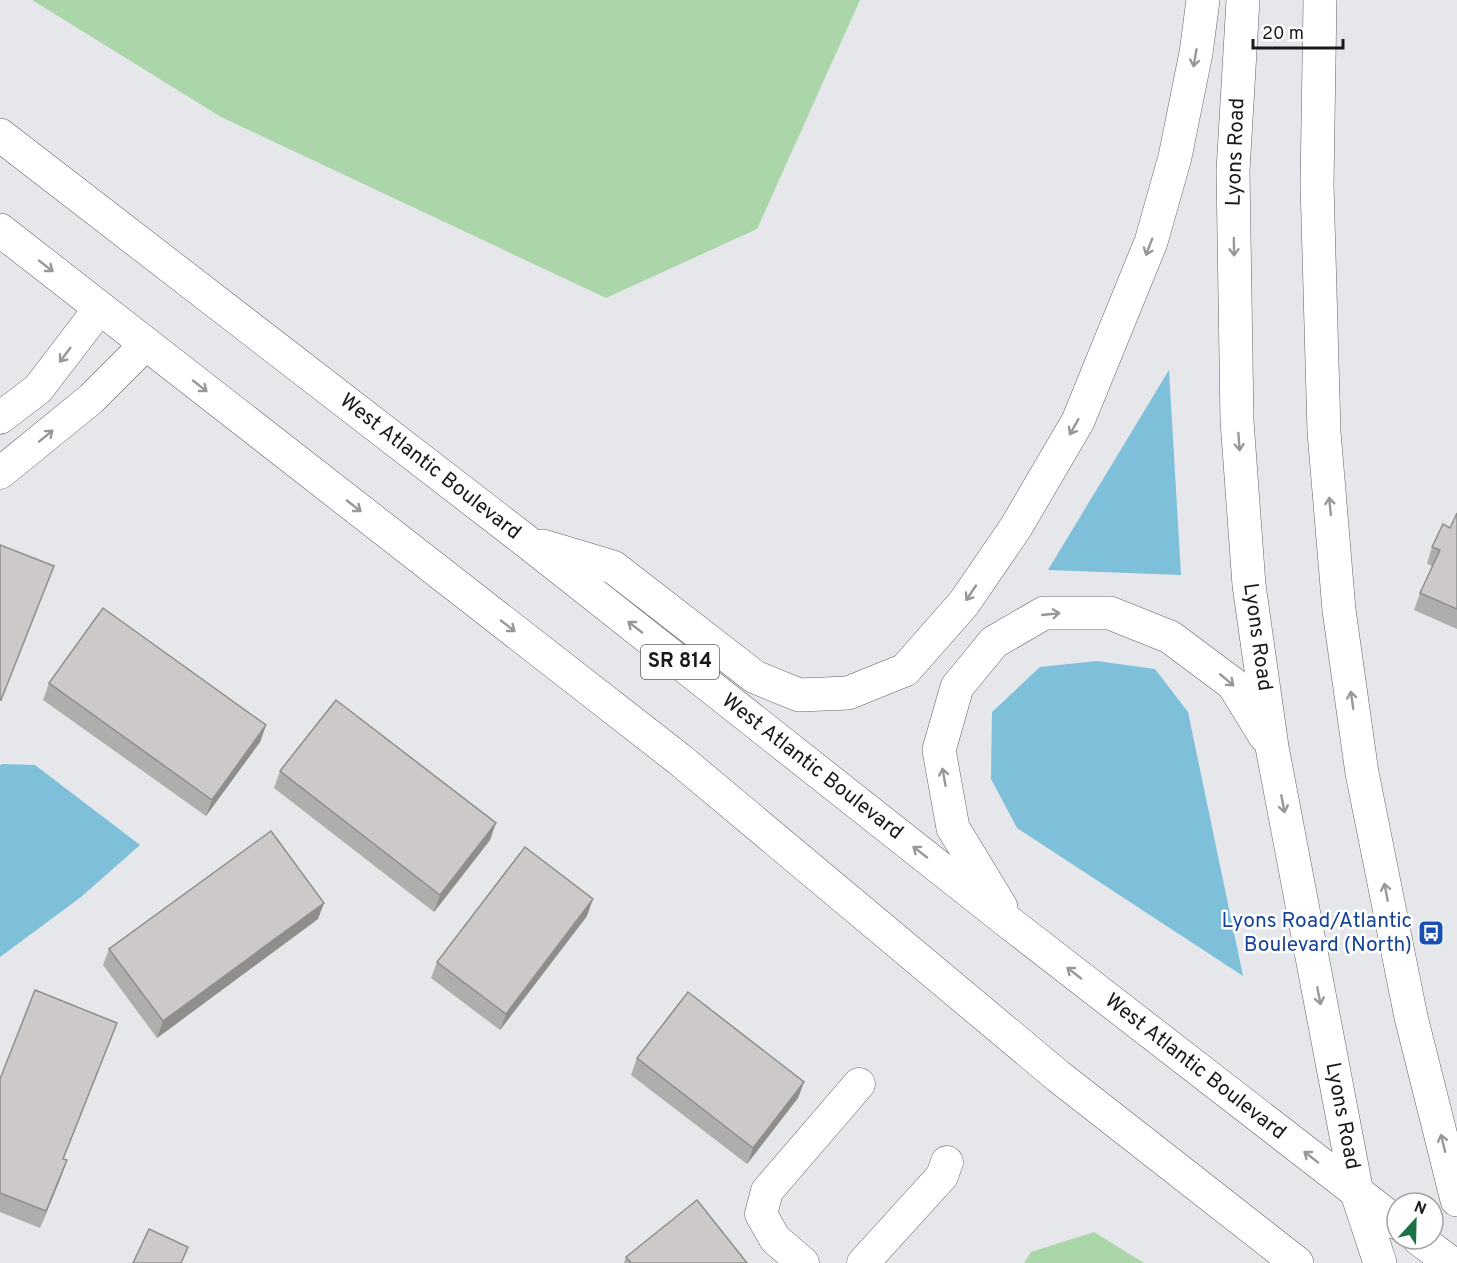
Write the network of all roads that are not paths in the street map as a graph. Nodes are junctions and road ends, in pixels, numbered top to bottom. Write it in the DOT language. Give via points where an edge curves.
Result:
graph roads {
  1 [pos="1203,0"];
  2 [pos="1243,0"];
  3 [pos="1320,0"];
  4 [pos="0,135"];
  5 [pos="0,230"];
  6 [pos="100,308"];
  7 [pos="146,344"];
  8 [pos="0,418"];
  9 [pos="0,472"];
  10 [pos="526,541"];
  11 [pos="1272,747"];
  12 [pos="1011,924"];
  13 [pos="860,1084"];
  14 [pos="947,1162"];
  15 [pos="1357,1193"];
  16 [pos="1457,1200"];
  17 [pos="1385,1214"];
  18 [pos="1435,1251"];
  19 [pos="803,1263"];
  20 [pos="863,1263"];
  21 [pos="1297,1263"];
  22 [pos="1380,1263"];
  23 [pos="1451,1263"];
  1 -- 10 [label="main road, one-way" via="1175,157 1151,242 1078,421 1016,527 964,603 905,670 848,693 799,695 755,677 614,567"];
  2 -- 11 [label="main road, Lyons Road, one-way" via="1233,171 1237,422 1249,585"];
  16 -- 3 [label="main road, one-way" via="1406,994 1362,773 1339,610 1324,432 1317,184"];
  4 -- 10 [label="main road, West Atlantic Boulevard / SR 814"];
  5 -- 6 [label="main road, one-way"];
  6 -- 7 [label="main road"];
  6 -- 8 [label="lane, one-way" via="38,390"];
  9 -- 7 [label="lane, one-way" via="91,399"];
  7 -- 21 [label="main road, one-way" via="679,759 1058,1076"];
  12 -- 10 [label="main road, West Atlantic Boulevard / SR 814, one-way"];
  12 -- 11 [label="main road, one-way" via="953,828 939,750 957,687 994,642 1044,613 1110,613 1170,638 1233,684"];
  11 -- 15 [label="main road, Lyons Road, one-way"];
  15 -- 12 [label="main road, West Atlantic Boulevard / SR 814, one-way"];
  13 -- 19 [label="lane" via="767,1191 761,1214 775,1239"];
  14 -- 20 [label="lane" via="942,1176"];
  15 -- 17 [label="main road, West Atlantic Boulevard / SR 814"];
  15 -- 22 [label="main road, Lyons Road"];
  18 -- 23 [label="main road"];
}
